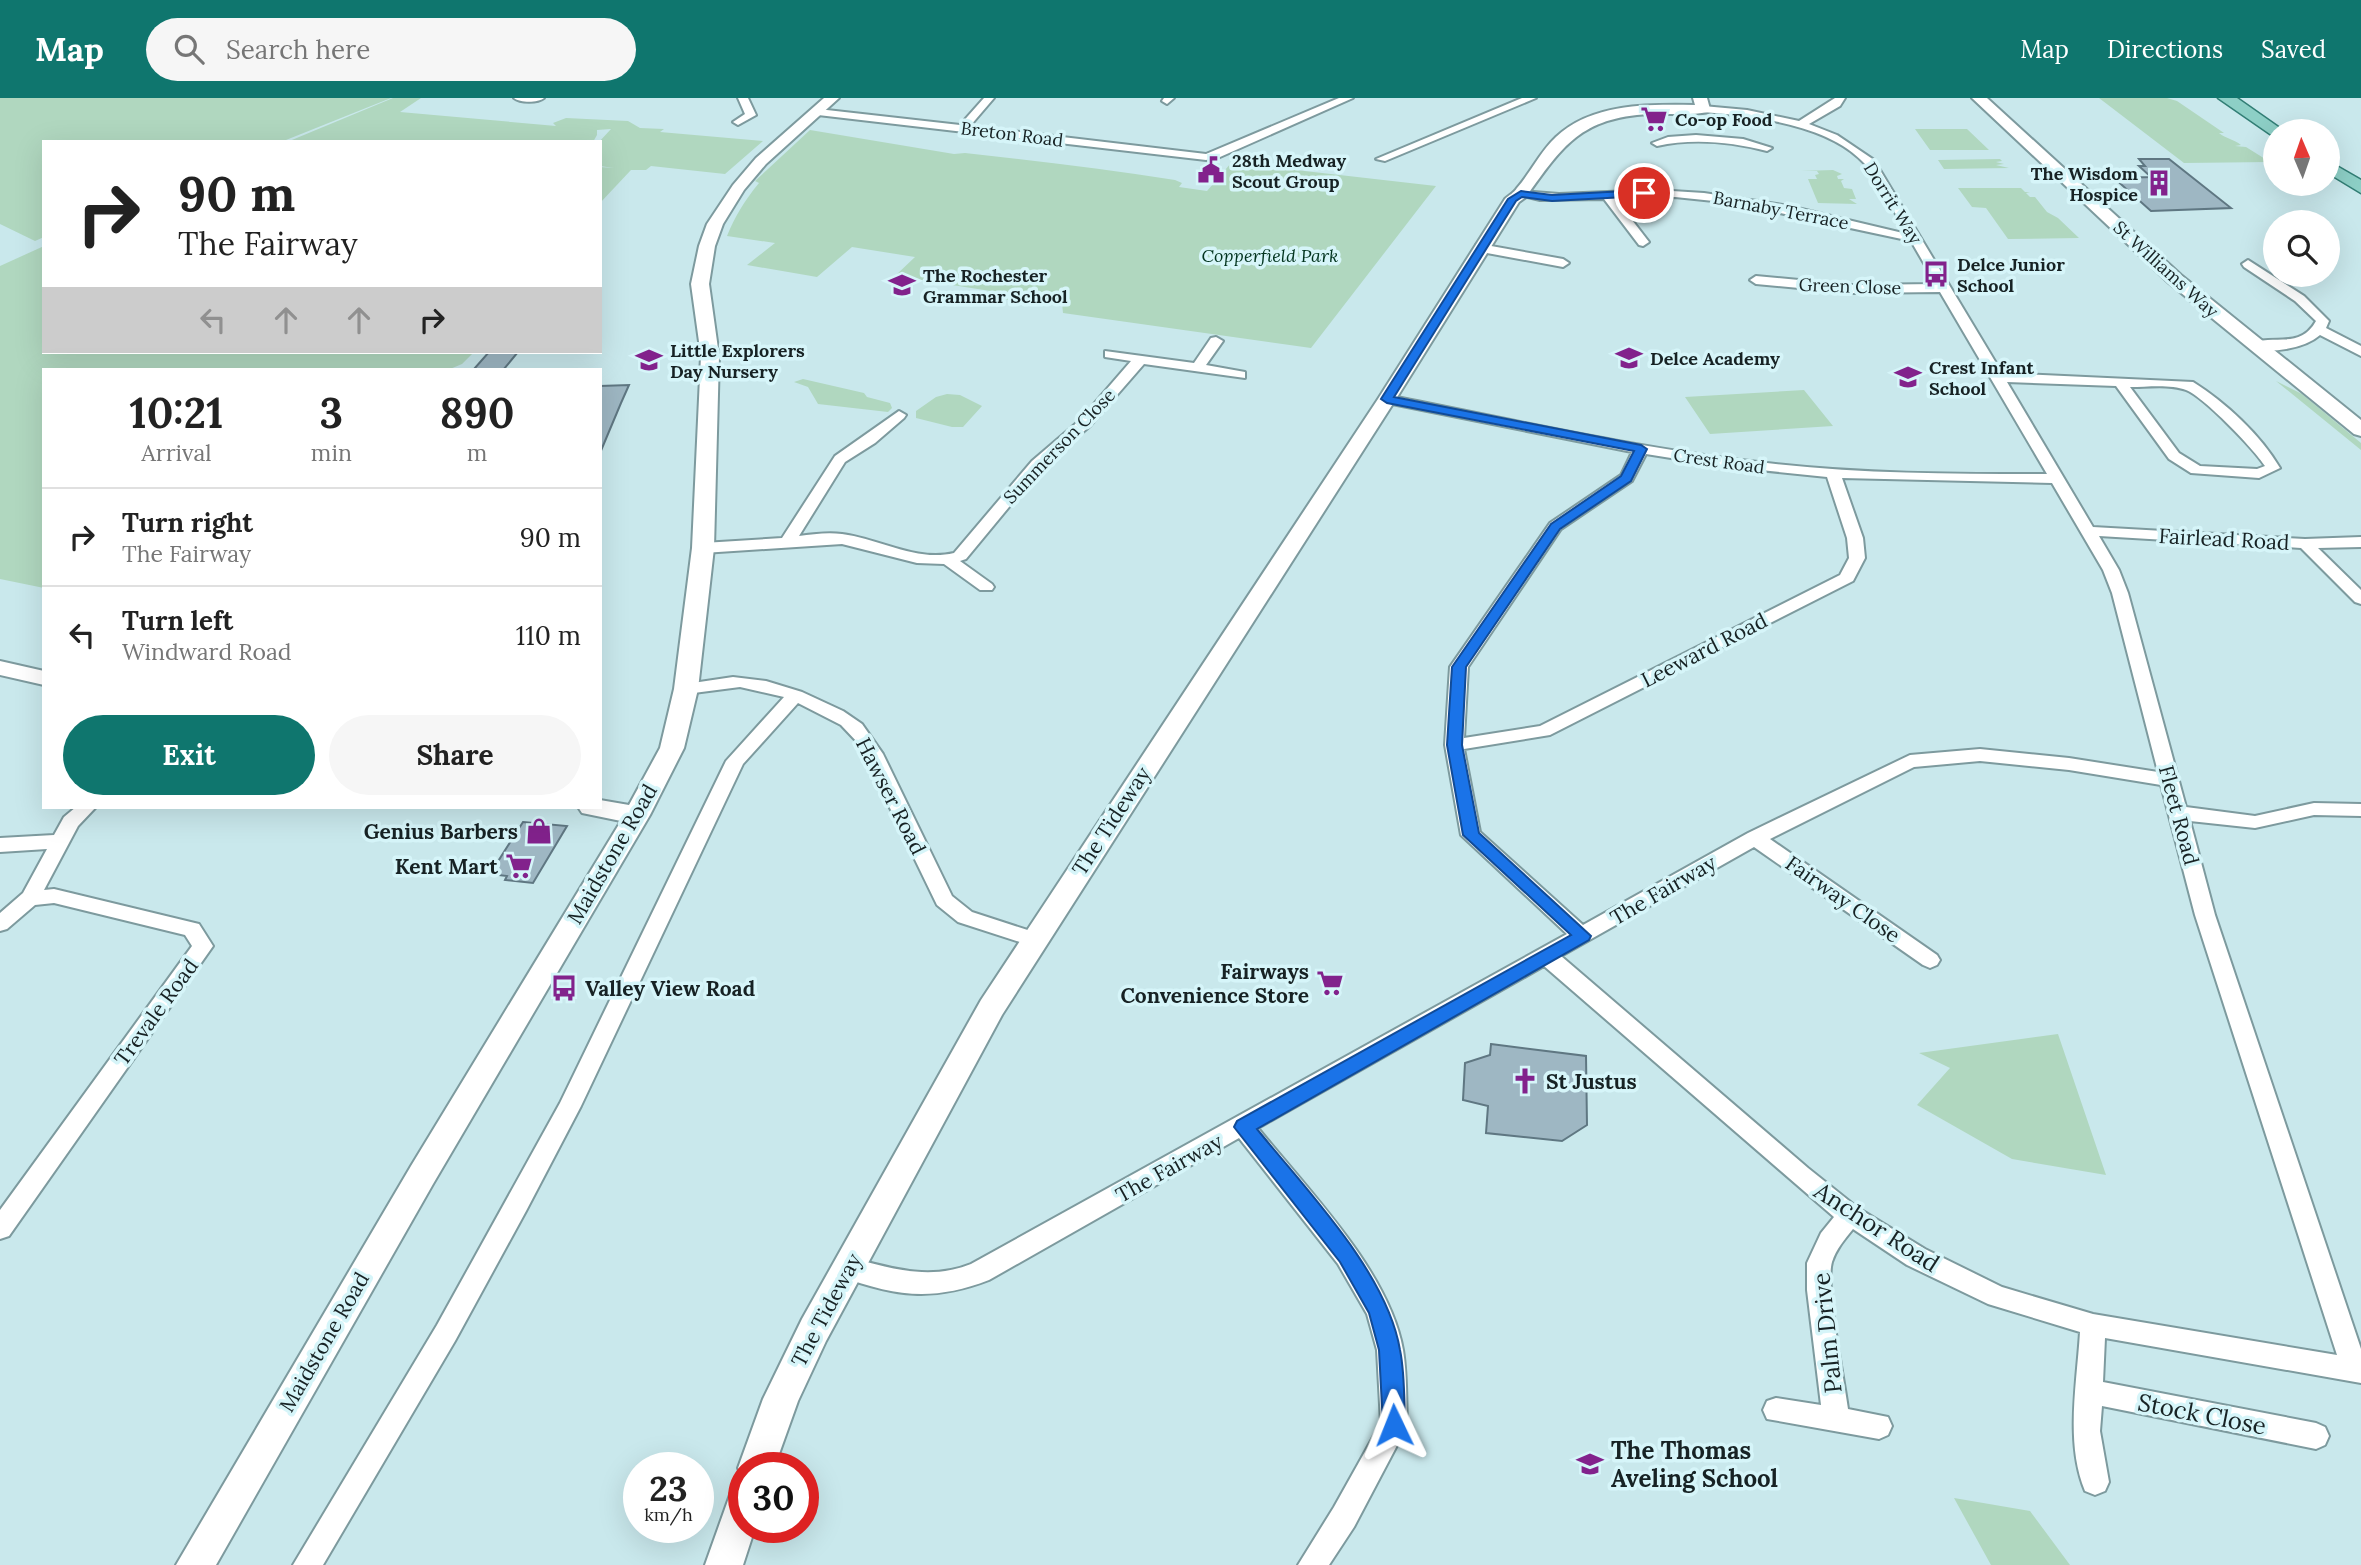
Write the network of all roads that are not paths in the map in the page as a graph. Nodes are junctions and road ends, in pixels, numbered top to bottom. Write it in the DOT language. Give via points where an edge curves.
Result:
graph roads {
  1 [pos="519,98"];
  2 [pos="539,98"];
  3 [pos="743,98"];
  4 [pos="832,98"];
  5 [pos="989,98"];
  6 [pos="1348,98"];
  7 [pos="1531,98"];
  8 [pos="1840,98"];
  9 [pos="1979,98"];
  10 [pos="2226,98"];
  11 [pos="818,112"];
  12 [pos="1704,118"];
  13 [pos="738,122"];
  14 [pos="2263,122"];
  15 [pos="1799,125"];
  16 [pos="962,128"];
  17 [pos="1657,143"];
  18 [pos="1767,148"];
  19 [pos="1381,159"];
  20 [pos="2340,174"];
  21 [pos="2361,188"];
  22 [pos="1606,194"];
  23 [pos="1517,196"];
  24 [pos="1914,237"];
  25 [pos="1643,242"];
  26 [pos="1480,248"];
  27 [pos="1563,262"];
  28 [pos="2248,264"];
  29 [pos="2263,277"];
  30 [pos="1756,280"];
  31 [pos="2277,287"];
  32 [pos="1944,288"];
  33 [pos="2319,330"];
  34 [pos="1216,341"];
  35 [pos="2256,346"];
  36 [pos="2361,352"];
  37 [pos="1110,354"];
  38 [pos="1139,360"];
  39 [pos="1198,367"];
  40 [pos="1240,375"];
  41 [pos="1996,377"];
  42 [pos="2120,382"];
  43 [pos="1387,399"];
  44 [pos="899,415"];
  45 [pos="2361,430"];
  46 [pos="1641,449"];
  47 [pos="1832,474"];
  48 [pos="2057,479"];
  49 [pos="2087,531"];
  50 [pos="787,542"];
  51 [pos="2361,542"];
  52 [pos="2305,544"];
  53 [pos="703,548"];
  54 [pos="948,561"];
  55 [pos="986,587"];
  56 [pos="2361,599"];
  57 [pos="0,668"];
  58 [pos="42,678"];
  59 [pos="686,689"];
  60 [pos="794,697"];
  61 [pos="1454,745"];
  62 [pos="2170,780"];
  63 [pos="85,809"];
  64 [pos="602,809"];
  65 [pos="2361,810"];
  66 [pos="2179,813"];
  67 [pos="637,815"];
  68 [pos="1755,838"];
  69 [pos="60,841"];
  70 [pos="0,845"];
  71 [pos="30,898"];
  72 [pos="0,924"];
  73 [pos="1583,936"];
  74 [pos="1034,939"];
  75 [pos="1547,957"];
  76 [pos="1930,960"];
  77 [pos="1244,1127"];
  78 [pos="1850,1215"];
  79 [pos="0,1229"];
  80 [pos="848,1268"];
  81 [pos="2094,1325"];
  82 [pos="2358,1371"];
  83 [pos="2088,1391"];
  84 [pos="1776,1410"];
  85 [pos="1836,1420"];
  86 [pos="1879,1426"];
  87 [pos="2316,1436"];
  88 [pos="762,1452"];
  89 [pos="2095,1482"];
  90 [pos="731,1543"];
  91 [pos="195,1565"];
  92 [pos="307,1565"];
  93 [pos="724,1565"];
  94 [pos="1312,1565"];
  1 -- 2 [label="street"];
  3 -- 13 [label="street" via="751,115"];
  4 -- 11 [label="street, Maidstone Road"];
  5 -- 16 [label="street"];
  6 -- 16 [label="street, Breton Road" via="1206,157"];
  7 -- 19 [label="street"];
  8 -- 15 [label="street"];
  9 -- 35 [label="street, St Williams Way" via="2175,279"];
  10 -- 14 [label="main road"];
  11 -- 16 [label="street, Breton Road"];
  11 -- 53 [label="street, Maidstone Road" via="761,161 738,188 721,212 707,246 700,285 710,356"];
  12 -- 15 [label="street, Dorrit Way" via="1749,114"];
  12 -- 17 [label="street" via="1673,139"];
  12 -- 18 [label="street"];
  12 -- 23 [label="street, The Tideway" via="1629,112 1582,125 1561,139"];
  15 -- 24 [label="street, Dorrit Way" via="1836,139 1867,159"];
  20 -- 21 [label="main road"];
  22 -- 23 [label="street, Barnaby Terrace"];
  22 -- 24 [label="street, Barnaby Terrace" via="1736,199"];
  22 -- 25 [label="street"];
  23 -- 26 [label="street, The Tideway"];
  24 -- 32 [label="street, Dorrit Way"];
  26 -- 27 [label="street"];
  26 -- 43 [label="street, The Tideway"];
  28 -- 29 [label="street"];
  30 -- 32 [label="street, Green Close" via="1852,289"];
  31 -- 33 [label="street" via="2317,312 2323,321"];
  32 -- 41 [label="street, Fleet Road"];
  33 -- 35 [label="street" via="2302,341"];
  33 -- 36 [label="street"];
  34 -- 39 [label="street"];
  35 -- 45 [label="street, St Williams Way"];
  37 -- 38 [label="street, Summerson Close"];
  38 -- 39 [label="street, Summerson Close"];
  38 -- 54 [label="street, Summerson Close" via="1085,423 1037,464 960,556"];
  39 -- 40 [label="street, Summerson Close"];
  41 -- 42 [label="street"];
  41 -- 48 [label="street, Fleet Road"];
  42 -- 42 [label="street" via="2188,385 2206,396 2273,468 2259,474 2196,470 2175,456"];
  43 -- 46 [label="street, Crest Road"];
  43 -- 74 [label="street, The Tideway"];
  44 -- 50 [label="street" via="840,458"];
  46 -- 47 [label="street, Crest Road"];
  46 -- 61 [label="street" via="1627,478 1555,526 1459,667"];
  47 -- 48 [label="street, Crest Road"];
  47 -- 61 [label="street, Leeward Road" via="1855,537 1857,558 1847,578 1544,731"];
  48 -- 49 [label="street, Fleet Road"];
  49 -- 52 [label="street, Fairlead Road"];
  49 -- 62 [label="street, Fleet Road" via="2118,588"];
  50 -- 53 [label="street"];
  50 -- 54 [label="street" via="839,539"];
  51 -- 52 [label="street, Fairlead Road"];
  52 -- 56 [label="street"];
  53 -- 59 [label="street, Maidstone Road"];
  54 -- 55 [label="street"];
  57 -- 58 [label="street"];
  59 -- 60 [label="street, Hawser Road" via="752,683"];
  59 -- 67 [label="main road, Maidstone Road" via="671,748"];
  60 -- 74 [label="street, Hawser Road" via="848,721 865,737 944,900 965,916"];
  60 -- 92 [label="street" via="735,761 518,1204"];
  61 -- 73 [label="street" via="1471,835"];
  62 -- 66 [label="street, Fleet Road"];
  62 -- 68 [label="street, The Fairway" via="1980,755 1910,761"];
  63 -- 69 [label="street"];
  64 -- 67 [label="street"];
  65 -- 66 [label="street" via="2314,809 2260,822"];
  66 -- 82 [label="street, Fleet Road" via="2205,915"];
  67 -- 91 [label="main road, Maidstone Road"];
  68 -- 73 [label="street, The Fairway"];
  68 -- 76 [label="street, Fairway Close"];
  69 -- 70 [label="street"];
  69 -- 71 [label="street"];
  71 -- 72 [label="street"];
  71 -- 79 [label="street, Trevale Road" via="54,896 192,929 203,946"];
  73 -- 75 [label="street, The Fairway"];
  74 -- 80 [label="street, The Tideway" via="990,1008"];
  75 -- 77 [label="street, The Fairway"];
  75 -- 78 [label="street, Anchor Road"];
  77 -- 80 [label="street, The Fairway" via="957,1282 914,1284"];
  77 -- 94 [label="street" via="1347,1256 1379,1311 1390,1350 1394,1425"];
  78 -- 81 [label="street, Anchor Road" via="1916,1257 1997,1296"];
  78 -- 85 [label="street, Palm Drive" via="1819,1263"];
  80 -- 88 [label="street, The Tideway" via="791,1375"];
  81 -- 82 [label="street, Anchor Road"];
  81 -- 83 [label="street"];
  83 -- 87 [label="street, Stock Close"];
  83 -- 89 [label="street" via="2087,1431"];
  84 -- 85 [label="street, Palm Drive"];
  85 -- 86 [label="street, Palm Drive"];
  90 -- 93 [label="main road"];
}
